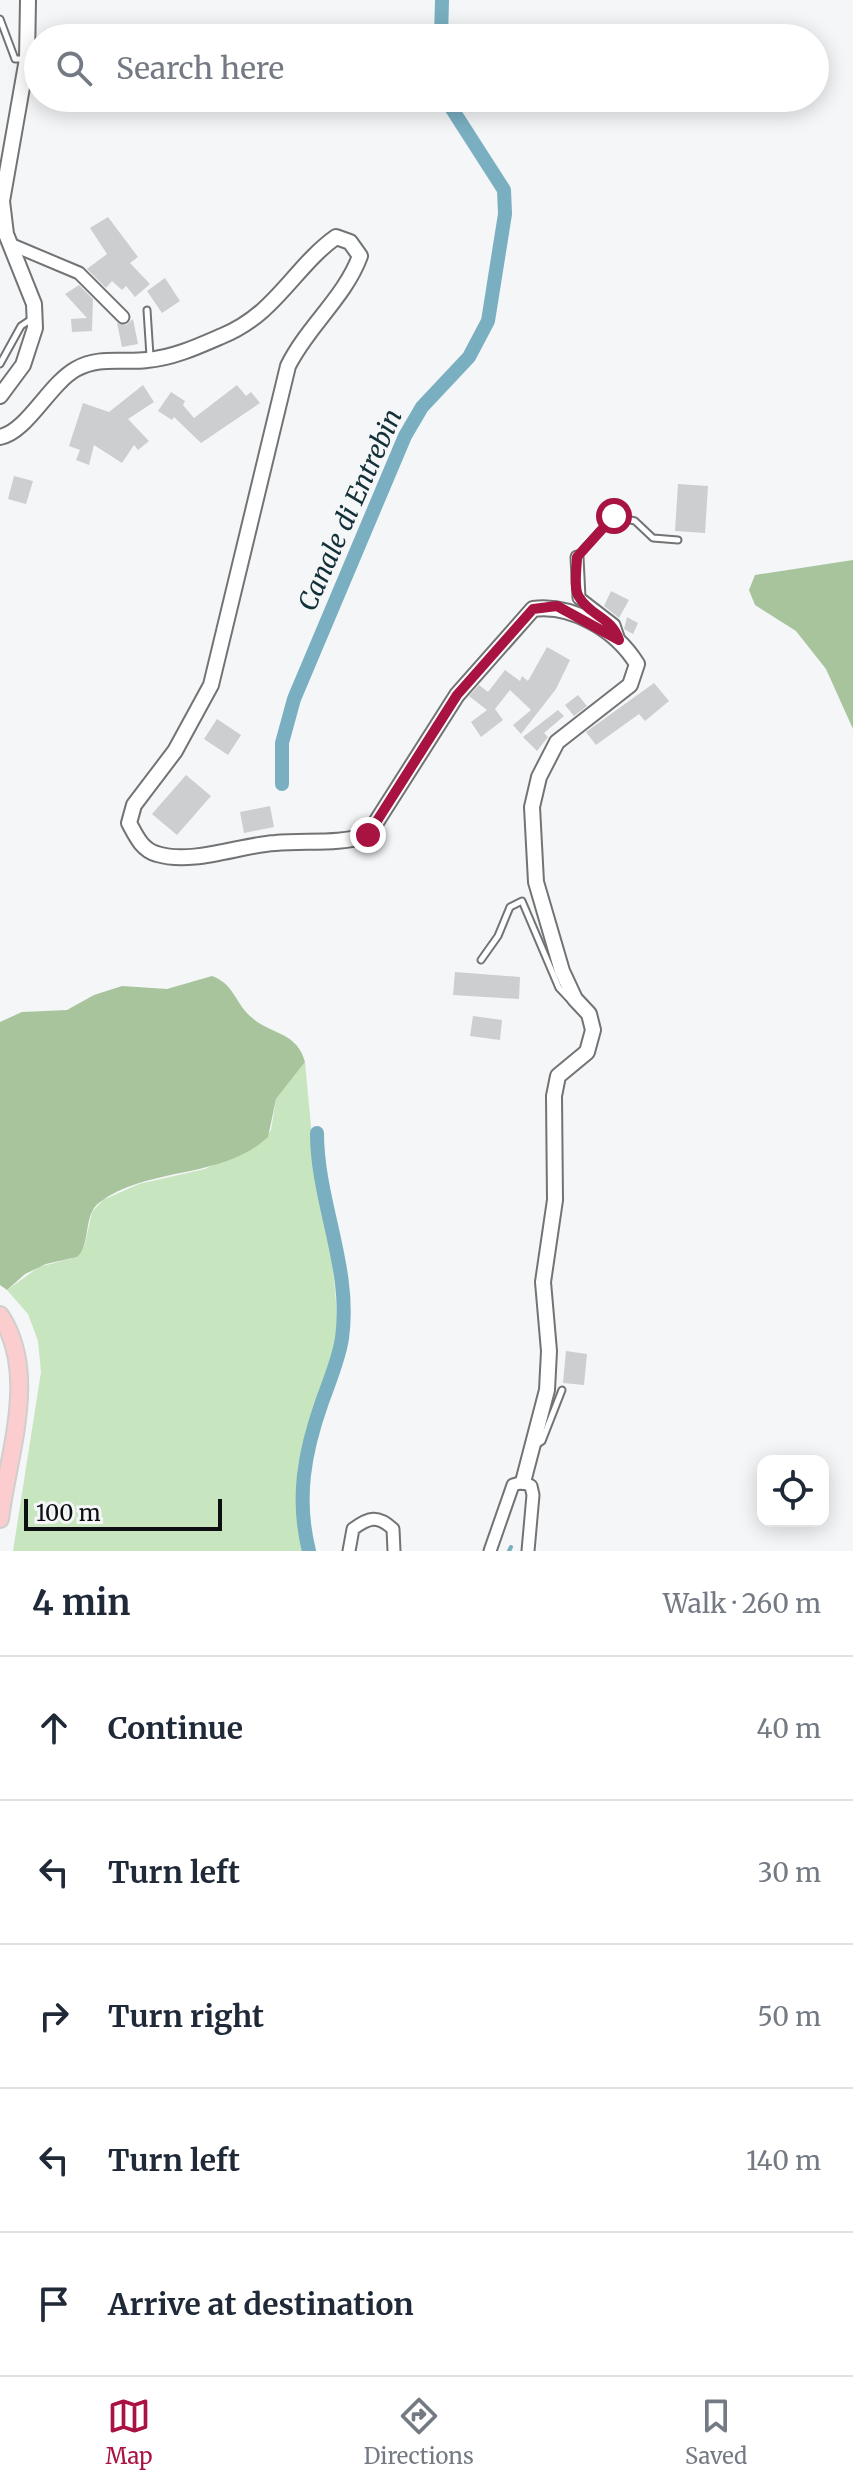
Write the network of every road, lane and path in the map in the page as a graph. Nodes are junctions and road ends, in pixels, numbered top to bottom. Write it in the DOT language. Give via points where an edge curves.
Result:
graph roads {
  1 [pos="28,0"];
  2 [pos="0,19"];
  3 [pos="28,24"];
  4 [pos="24,59"];
  5 [pos="24,75"];
  6 [pos="10,244"];
  7 [pos="147,310"];
  8 [pos="35,317"];
  9 [pos="123,317"];
  10 [pos="150,360"];
  11 [pos="0,364"];
  12 [pos="0,396"];
  13 [pos="0,437"];
  14 [pos="678,540"];
  15 [pos="577,557"];
  16 [pos="619,640"];
  17 [pos="481,960"];
  18 [pos="582,1007"];
  19 [pos="0,1315"];
  20 [pos="562,1390"];
  21 [pos="531,1449"];
  22 [pos="523,1482"];
  23 [pos="0,1519"];
  24 [pos="349,1551"];
  25 [pos="394,1551"];
  26 [pos="490,1551"];
  27 [pos="528,1551"];
  1 -- 3 [label="street"];
  2 -- 4 [label="lane" via="15,59"];
  5 -- 6 [label="street" via="3,186"];
  6 -- 8 [label="street"];
  6 -- 9 [label="street" via="79,273"];
  7 -- 10 [label="lane"];
  8 -- 11 [label="lane" via="21,326"];
  8 -- 12 [label="street" via="23,365"];
  10 -- 13 [label="street" via="108,360 79,367 14,431"];
  10 -- 16 [label="street" via="227,335 253,319 336,237 350,242 360,256 355,271 299,342 288,366 211,685 175,751 134,805 129,823 139,842 157,854 204,855 368,835 457,695 533,609 557,606"];
  14 -- 15 [label="lane" via="653,538 635,521 614,516"];
  15 -- 16 [label="street" via="579,598 614,625"];
  16 -- 18 [label="street" via="637,664 630,685 557,742 539,777 532,807 536,882 562,971"];
  17 -- 18 [label="lane" via="510,907 522,901 559,988 569,1003"];
  18 -- 21 [label="street" via="593,1030 587,1052 558,1076 554,1096 555,1200 543,1282 547,1390"];
  19 -- 23 [label="main road" via="17,1346 21,1379"];
  20 -- 21 [label="lane" via="542,1441"];
  21 -- 22 [label="street"];
  22 -- 26 [label="street" via="513,1485"];
  22 -- 27 [label="street" via="533,1495"];
  24 -- 25 [label="street" via="353,1529 368,1518 382,1519 393,1529"];
}
